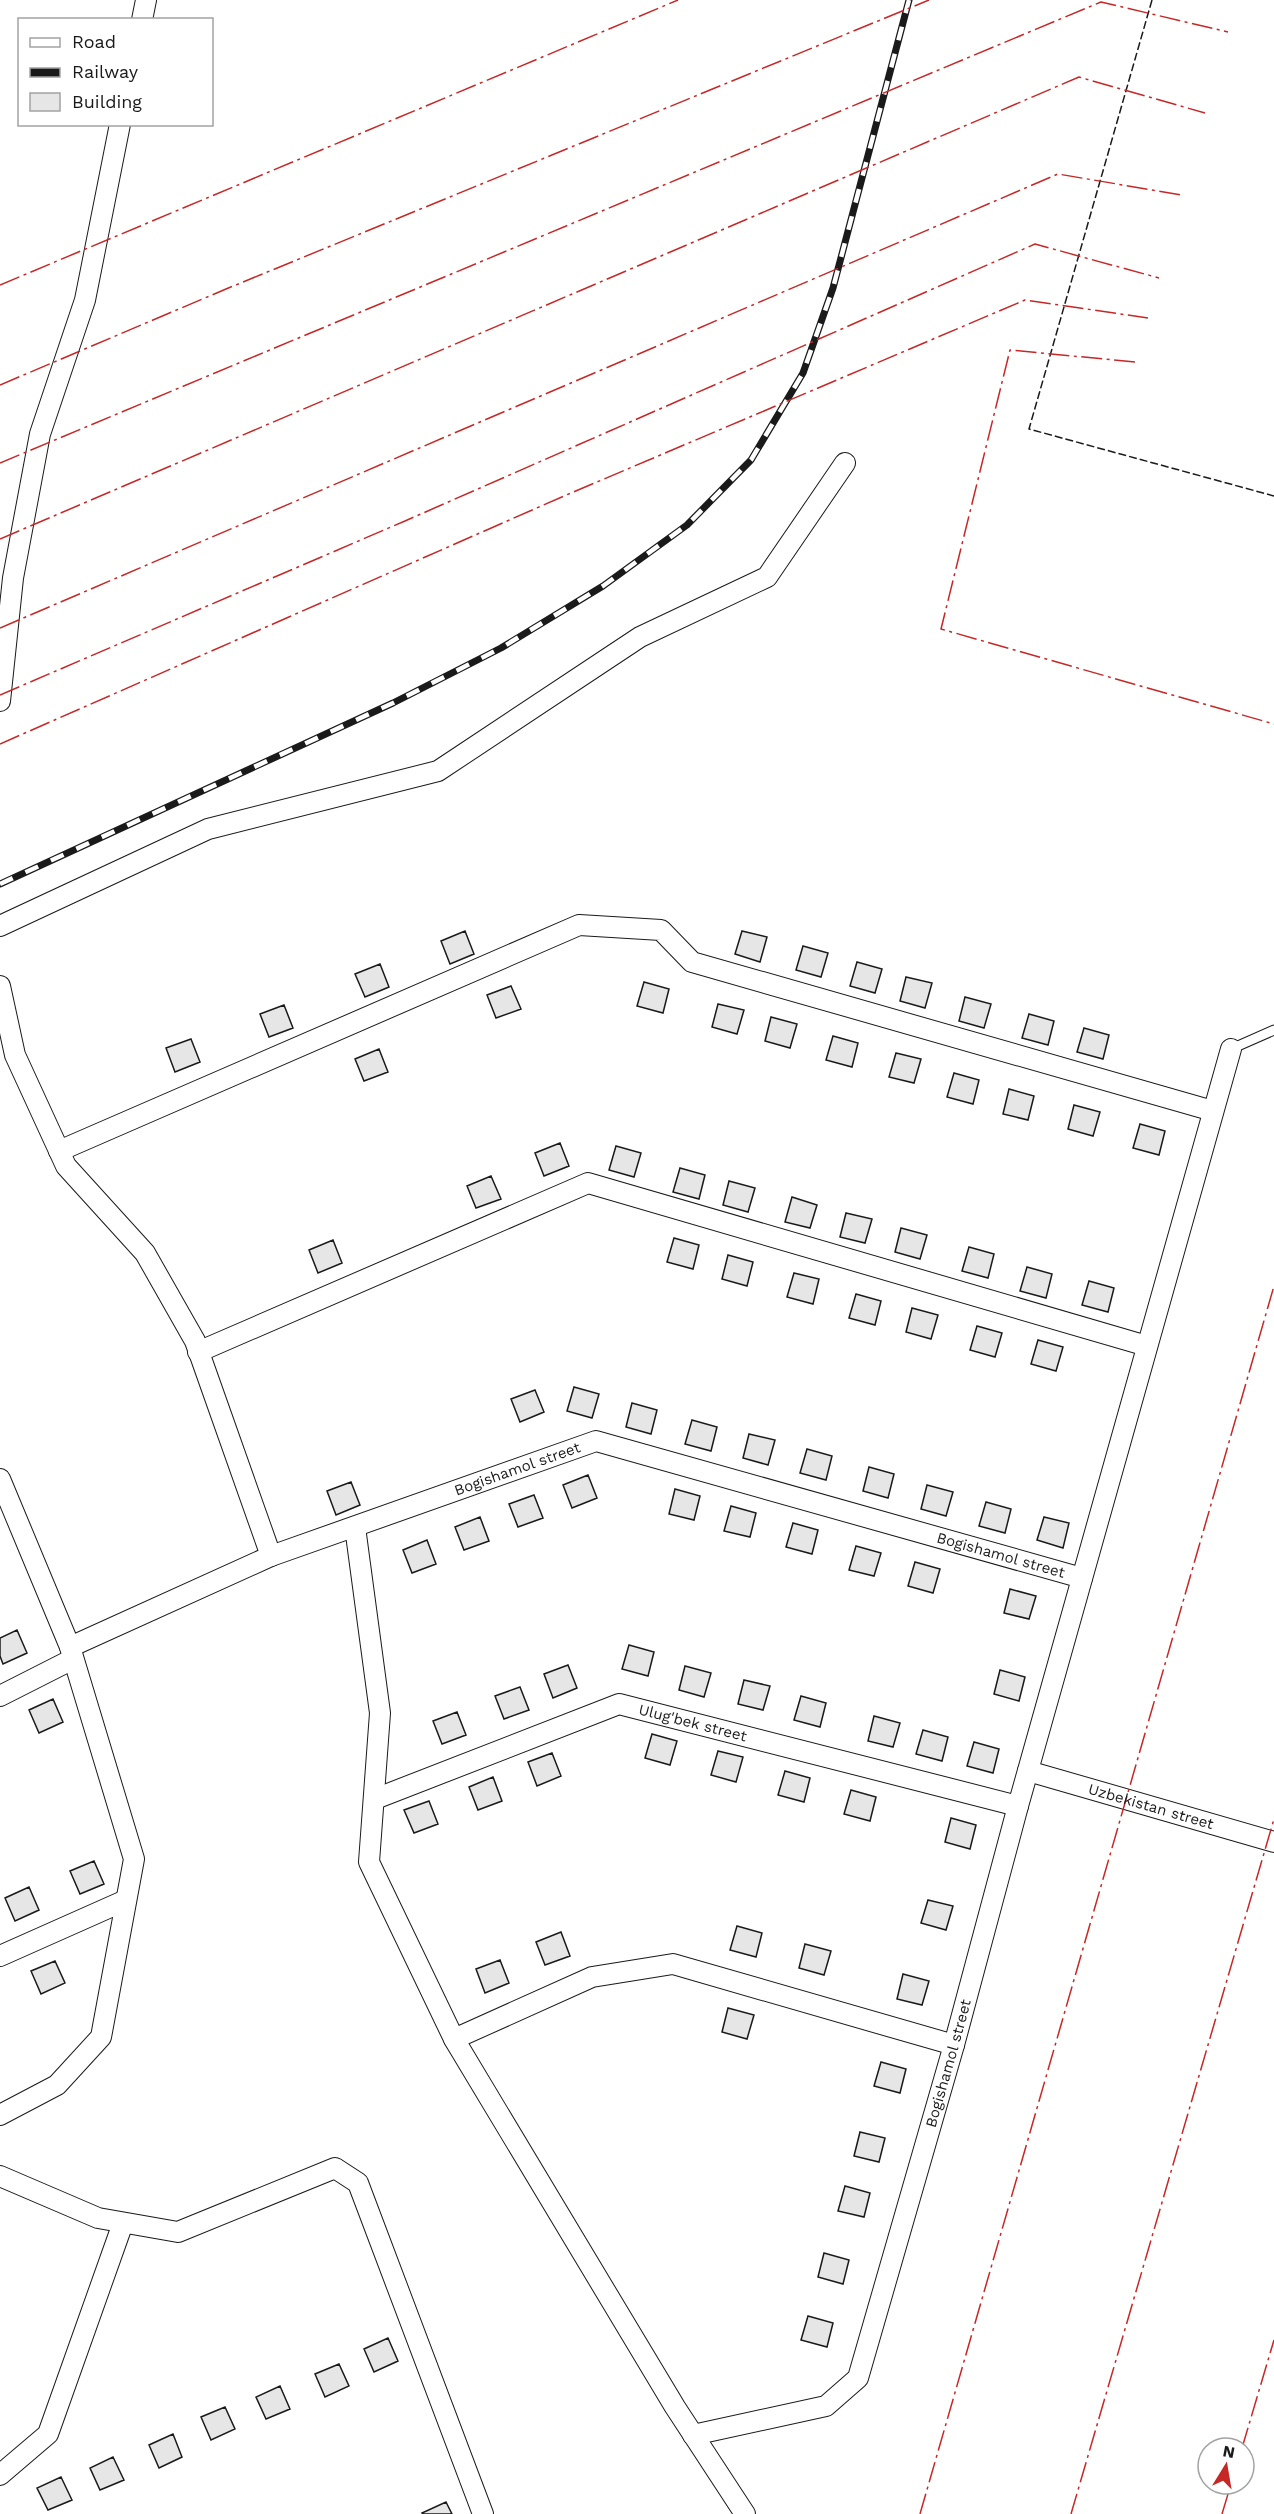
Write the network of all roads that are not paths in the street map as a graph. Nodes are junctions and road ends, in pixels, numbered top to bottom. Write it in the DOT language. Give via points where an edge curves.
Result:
graph roads {
  1 [pos="146,0"];
  2 [pos="142,18"];
  3 [pos="120,126"];
  4 [pos="845,463"];
  5 [pos="0,701"];
  6 [pos="0,926"];
  7 [pos="0,986"];
  8 [pos="1274,1030"];
  9 [pos="1231,1049"];
  10 [pos="1213,1111"];
  11 [pos="59,1151"];
  12 [pos="1147,1346"];
  13 [pos="198,1352"];
  14 [pos="0,1479"];
  15 [pos="355,1527"];
  16 [pos="272,1556"];
  17 [pos="1082,1578"];
  18 [pos="71,1653"];
  19 [pos="0,1696"];
  20 [pos="1028,1771"];
  21 [pos="375,1799"];
  22 [pos="1018,1806"];
  23 [pos="1274,1842"];
  24 [pos="126,1900"];
  25 [pos="0,1956"];
  26 [pos="454,2039"];
  27 [pos="954,2046"];
  28 [pos="0,2115"];
  29 [pos="0,2176"];
  30 [pos="123,2223"];
  31 [pos="693,2435"];
  32 [pos="0,2475"];
  33 [pos="483,2514"];
  34 [pos="745,2514"];
  1 -- 2 [label="street"];
  3 -- 5 [label="street" via="85,300 40,434 12,578"];
  4 -- 6 [label="street" via="767,577 640,637 438,771 208,830"];
  7 -- 11 [label="street" via="15,1055"];
  8 -- 9 [label="lane"];
  9 -- 10 [label="street, Bogishamol street"];
  10 -- 11 [label="street" via="692,962 661,930 579,925"];
  10 -- 12 [label="street, Bogishamol street"];
  11 -- 13 [label="street" via="66,1166 145,1253"];
  12 -- 13 [label="street" via="588,1183"];
  12 -- 17 [label="street, Bogishamol street"];
  13 -- 16 [label="street"];
  14 -- 18 [label="street"];
  15 -- 16 [label="street, Bogishamol street"];
  15 -- 17 [label="street, Bogishamol street" via="596,1441"];
  15 -- 21 [label="street" via="380,1713"];
  16 -- 18 [label="street, Bogishamol street"];
  17 -- 20 [label="street, Bogishamol street"];
  18 -- 19 [label="street, Bogishamol street"];
  18 -- 24 [label="street" via="134,1859"];
  20 -- 22 [label="street, Bogishamol street"];
  20 -- 23 [label="street, Uzbekistan street"];
  21 -- 22 [label="street, Ulug'bek street" via="619,1704"];
  21 -- 26 [label="street" via="369,1862"];
  22 -- 27 [label="street, Bogishamol street"];
  24 -- 25 [label="street"];
  24 -- 28 [label="street" via="101,2037 57,2085"];
  26 -- 27 [label="street" via="592,1977 673,1964"];
  26 -- 31 [label="street"];
  27 -- 31 [label="street, Bogishamol street" via="858,2378 826,2406"];
  29 -- 30 [label="street" via="98,2218"];
  30 -- 32 [label="street" via="48,2434"];
  30 -- 33 [label="street" via="178,2232 335,2168 358,2183"];
  31 -- 34 [label="street"];
}
